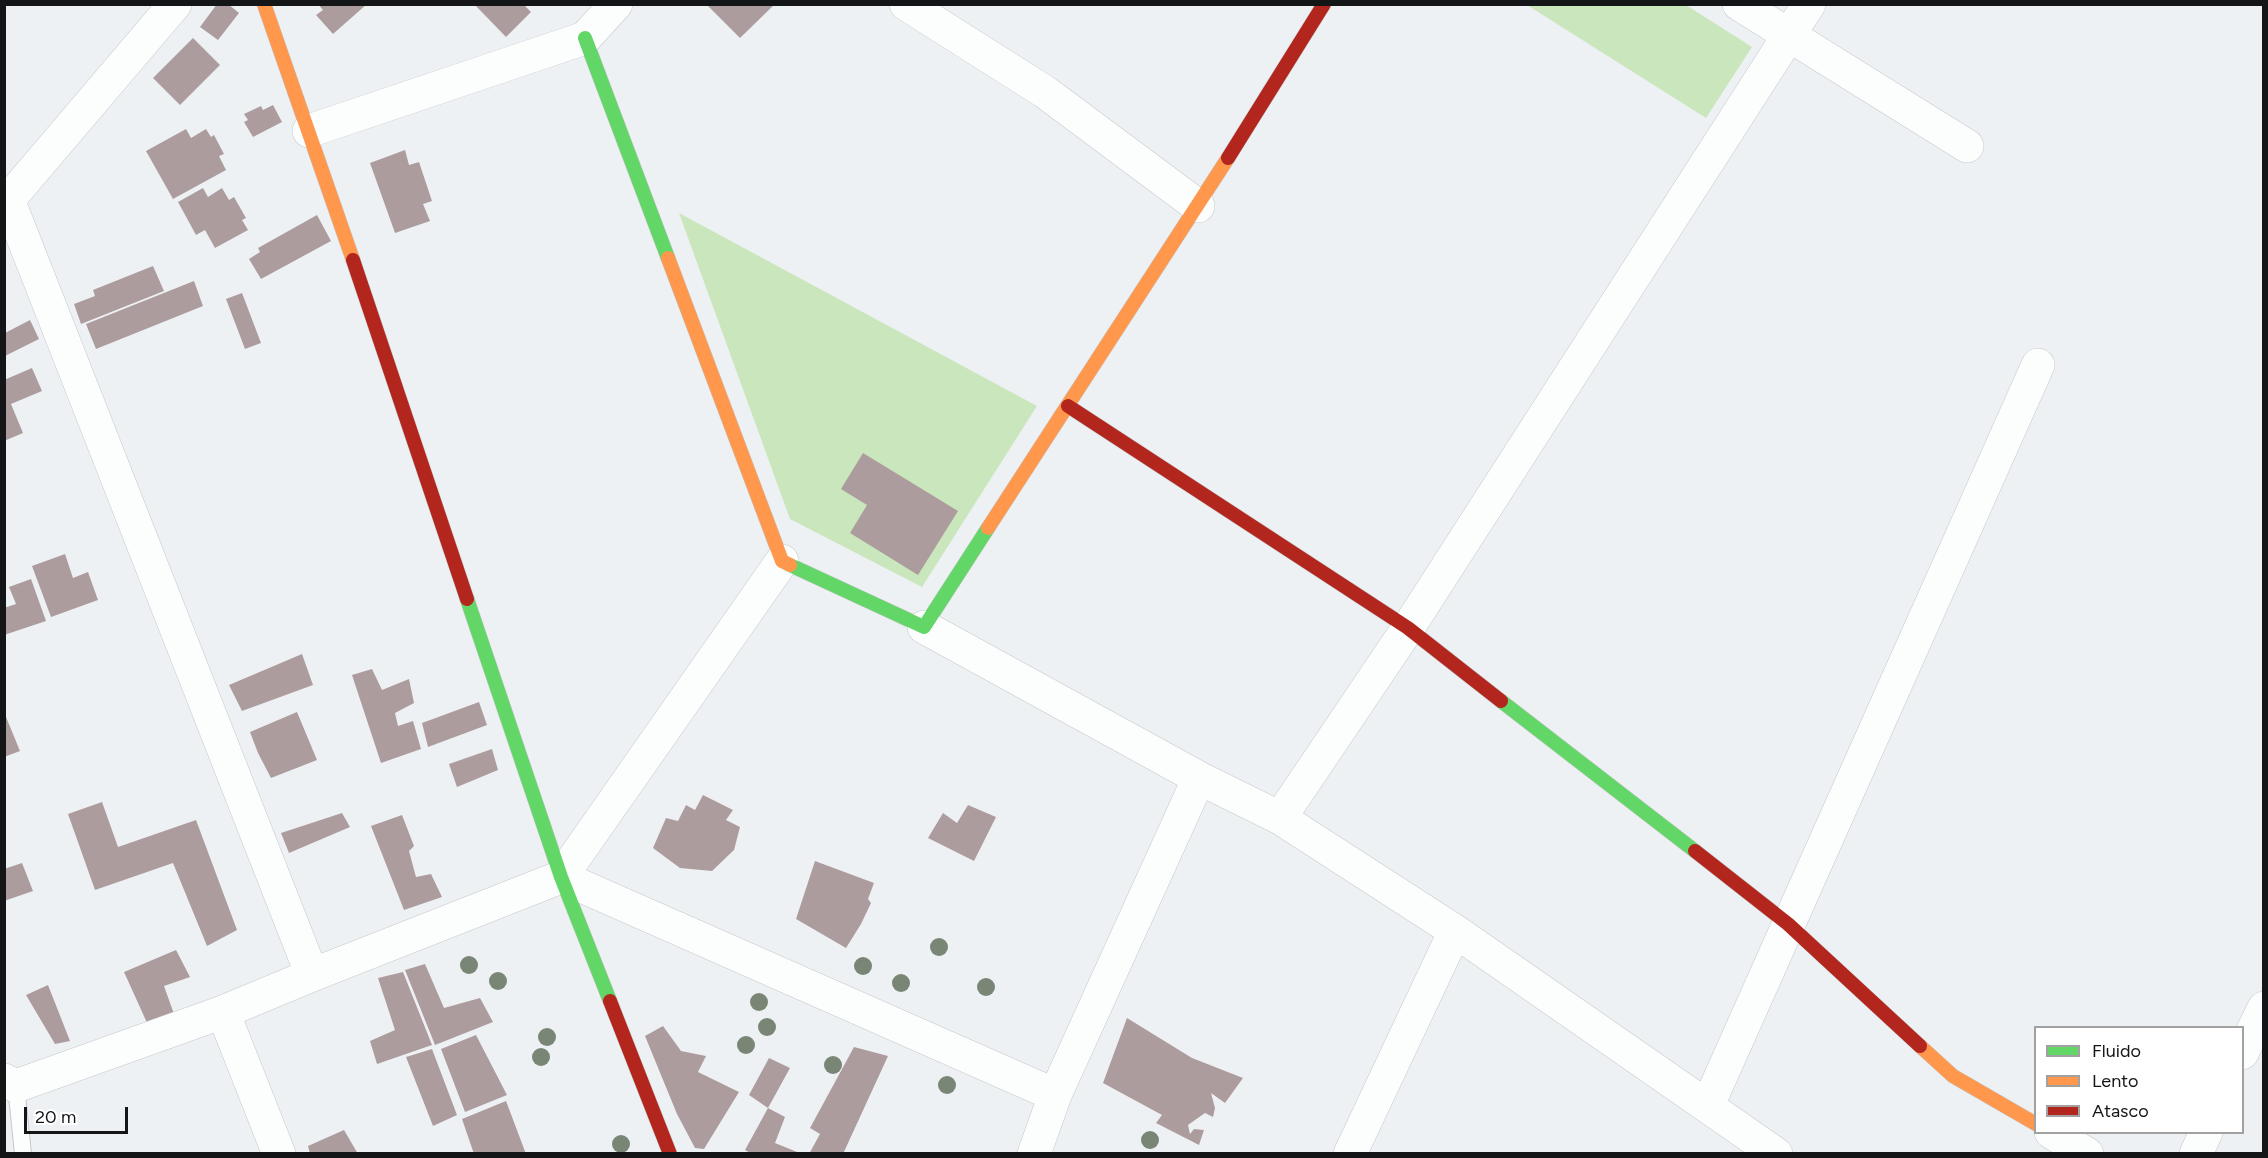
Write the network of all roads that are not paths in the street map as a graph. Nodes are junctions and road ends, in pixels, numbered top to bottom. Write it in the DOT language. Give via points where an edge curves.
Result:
graph roads {
  1 [pos="175,4"];
  2 [pos="264,4"];
  3 [pos="616,4"];
  4 [pos="906,4"];
  5 [pos="1324,4"];
  6 [pos="1739,4"];
  7 [pos="1809,4"];
  8 [pos="1788,37"];
  9 [pos="585,38"];
  10 [pos="309,130"];
  11 [pos="1968,146"];
  12 [pos="7,204"];
  13 [pos="1198,206"];
  14 [pos="2038,365"];
  15 [pos="1068,406"];
  16 [pos="782,561"];
  17 [pos="924,627"];
  18 [pos="1408,628"];
  19 [pos="1199,778"];
  20 [pos="1280,818"];
  21 [pos="561,878"];
  22 [pos="1788,924"];
  23 [pos="1455,931"];
  24 [pos="312,975"];
  25 [pos="2264,1008"];
  26 [pos="223,1012"];
  27 [pos="2244,1049"];
  28 [pos="10,1083"];
  29 [pos="1055,1095"];
  30 [pos="1708,1105"];
  31 [pos="2034,1123"];
  32 [pos="2054,1134"];
  33 [pos="2205,1134"];
  34 [pos="23,1154"];
  35 [pos="279,1154"];
  36 [pos="670,1154"];
  37 [pos="1034,1154"];
  38 [pos="1350,1154"];
  39 [pos="1776,1154"];
  40 [pos="2087,1154"];
  41 [pos="2196,1154"];
  1 -- 12 [label="street"];
  2 -- 10 [label="street"];
  3 -- 9 [label="street"];
  4 -- 13 [label="street" via="1045,92"];
  5 -- 13 [label="street"];
  6 -- 8 [label="street"];
  7 -- 8 [label="street"];
  8 -- 11 [label="street"];
  8 -- 18 [label="street"];
  9 -- 10 [label="street"];
  9 -- 16 [label="street"];
  10 -- 21 [label="street"];
  12 -- 24 [label="street"];
  13 -- 15 [label="street"];
  14 -- 22 [label="street"];
  15 -- 17 [label="street"];
  15 -- 18 [label="street"];
  16 -- 17 [label="street"];
  16 -- 21 [label="street"];
  17 -- 19 [label="street"];
  18 -- 20 [label="street"];
  18 -- 22 [label="street"];
  19 -- 20 [label="street"];
  19 -- 29 [label="street"];
  20 -- 23 [label="street"];
  21 -- 24 [label="street"];
  21 -- 29 [label="street"];
  21 -- 36 [label="street"];
  22 -- 30 [label="street"];
  22 -- 31 [label="street" via="1953,1076"];
  23 -- 30 [label="street"];
  23 -- 38 [label="street"];
  24 -- 26 [label="street"];
  25 -- 27 [label="street"];
  26 -- 28 [label="street"];
  26 -- 35 [label="street"];
  28 -- 34 [label="lane"];
  29 -- 37 [label="street"];
  30 -- 39 [label="street"];
  32 -- 40 [label="street"];
  33 -- 41 [label="street"];
}
